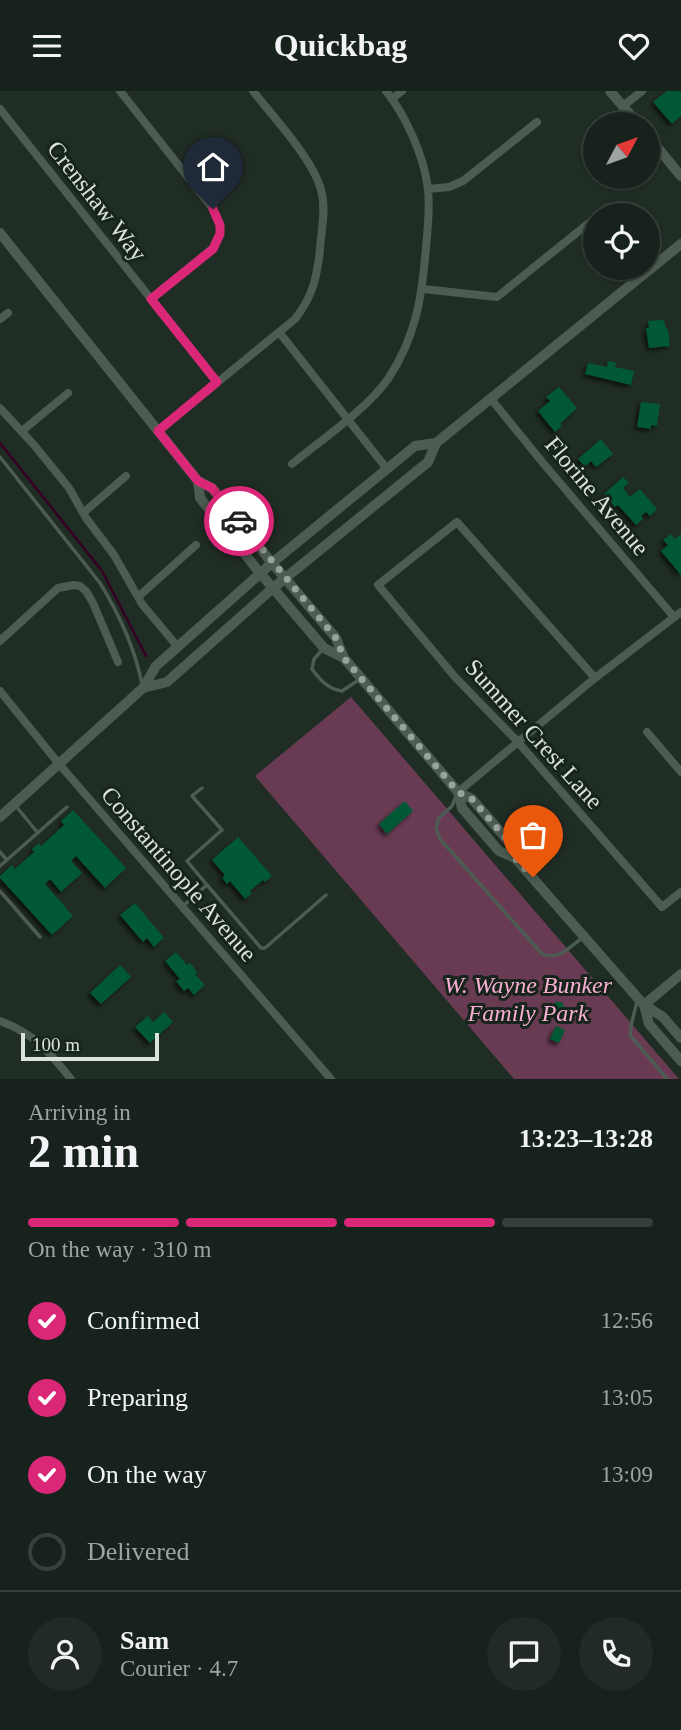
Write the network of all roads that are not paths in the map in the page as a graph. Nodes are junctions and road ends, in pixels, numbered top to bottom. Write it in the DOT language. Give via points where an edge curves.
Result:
graph roads {
  1 [pos="120,91"];
  2 [pos="253,91"];
  3 [pos="402,91"];
  4 [pos="610,91"];
  5 [pos="642,91"];
  6 [pos="389,95"];
  7 [pos="623,106"];
  8 [pos="0,109"];
  9 [pos="628,112"];
  10 [pos="537,122"];
  11 [pos="660,151"];
  12 [pos="681,176"];
  13 [pos="428,189"];
  14 [pos="583,227"];
  15 [pos="0,233"];
  16 [pos="681,244"];
  17 [pos="423,289"];
  18 [pos="151,299"];
  19 [pos="8,313"];
  20 [pos="0,319"];
  21 [pos="279,332"];
  22 [pos="217,382"];
  23 [pos="68,393"];
  24 [pos="491,399"];
  25 [pos="0,408"];
  26 [pos="348,419"];
  27 [pos="22,431"];
  28 [pos="158,431"];
  29 [pos="436,443"];
  30 [pos="0,457"];
  31 [pos="292,464"];
  32 [pos="387,469"];
  33 [pos="126,476"];
  34 [pos="198,481"];
  35 [pos="83,513"];
  36 [pos="195,545"];
  37 [pos="272,563"];
  38 [pos="260,573"];
  39 [pos="285,578"];
  40 [pos="273,588"];
  41 [pos="138,597"];
  42 [pos="678,615"];
  43 [pos="0,641"];
  44 [pos="177,646"];
  45 [pos="324,647"];
  46 [pos="344,658"];
  47 [pos="118,661"];
  48 [pos="361,678"];
  49 [pos="595,678"];
  50 [pos="143,688"];
  51 [pos="0,691"];
  52 [pos="648,732"];
  53 [pos="517,741"];
  54 [pos="59,764"];
  55 [pos="681,772"];
  56 [pos="202,788"];
  57 [pos="458,792"];
  58 [pos="14,805"];
  59 [pos="67,807"];
  60 [pos="0,817"];
  61 [pos="38,833"];
  62 [pos="0,852"];
  63 [pos="7,860"];
  64 [pos="0,866"];
  65 [pos="207,885"];
  66 [pos="0,891"];
  67 [pos="681,892"];
  68 [pos="326,895"];
  69 [pos="183,907"];
  70 [pos="584,936"];
  71 [pos="40,937"];
  72 [pos="681,974"];
  73 [pos="641,1002"];
  74 [pos="0,1021"];
  75 [pos="681,1038"];
  76 [pos="681,1061"];
  77 [pos="71,1079"];
  78 [pos="331,1079"];
  79 [pos="667,1079"];
  1 -- 18 [label="street" via="213,209 220,225 213,249"];
  2 -- 21 [label="street" via="307,160 318,180 324,210 313,289 305,306"];
  3 -- 6 [label="street"];
  4 -- 7 [label="street"];
  5 -- 7 [label="street"];
  6 -- 13 [label="street" via="415,142"];
  7 -- 9 [label="street"];
  8 -- 18 [label="street, Crenshaw Way"];
  10 -- 13 [label="street" via="463,181"];
  11 -- 12 [label="street"];
  13 -- 17 [label="street"];
  14 -- 17 [label="street" via="497,296"];
  15 -- 28 [label="main road"];
  16 -- 24 [label="main road"];
  17 -- 26 [label="street" via="407,345 388,379"];
  18 -- 22 [label="street, Crenshaw Way"];
  19 -- 20 [label="street"];
  21 -- 22 [label="street"];
  21 -- 26 [label="street"];
  22 -- 28 [label="street"];
  23 -- 27 [label="street"];
  24 -- 29 [label="main road"];
  24 -- 42 [label="street, Florine Avenue"];
  25 -- 27 [label="street"];
  26 -- 31 [label="street"];
  26 -- 32 [label="street"];
  27 -- 35 [label="street" via="69,488"];
  28 -- 34 [label="main road"];
  29 -- 32 [label="main road" via="415,446"];
  29 -- 39 [label="main road" via="428,462"];
  30 -- 50 [label="lane" via="100,583 138,665"];
  32 -- 37 [label="main road"];
  33 -- 35 [label="street"];
  34 -- 37 [label="main road" via="212,488"];
  34 -- 38 [label="main road" via="200,498"];
  35 -- 41 [label="street"];
  36 -- 41 [label="street"];
  37 -- 38 [label="main road"];
  37 -- 39 [label="main road"];
  38 -- 40 [label="main road"];
  38 -- 44 [label="main road"];
  39 -- 40 [label="main road"];
  39 -- 46 [label="main road" via="336,638"];
  40 -- 45 [label="main road"];
  40 -- 50 [label="main road" via="167,682"];
  41 -- 44 [label="street"];
  42 -- 49 [label="street"];
  43 -- 47 [label="street" via="58,588 80,586 93,603"];
  44 -- 50 [label="main road" via="156,666"];
  45 -- 46 [label="main road"];
  45 -- 48 [label="lane" via="312,669 333,690 342,691"];
  46 -- 48 [label="main road"];
  48 -- 57 [label="main road"];
  49 -- 53 [label="street"];
  49 -- 53 [label="street, Summer Crest Lane" via="457,521 378,586"];
  50 -- 54 [label="main road"];
  51 -- 54 [label="street, Constantinople Avenue"];
  52 -- 55 [label="street"];
  53 -- 57 [label="street"];
  53 -- 67 [label="street, Summer Crest Lane" via="663,907"];
  54 -- 58 [label="main road"];
  54 -- 69 [label="street, Constantinople Avenue"];
  56 -- 65 [label="lane" via="192,796 222,830 187,862"];
  57 -- 70 [label="main road" via="462,808 499,851 515,858"];
  57 -- 70 [label="lane" via="439,818 440,839 542,954 557,956"];
  58 -- 60 [label="main road"];
  58 -- 61 [label="lane"];
  59 -- 61 [label="lane"];
  61 -- 63 [label="lane"];
  62 -- 63 [label="lane"];
  63 -- 64 [label="lane"];
  65 -- 68 [label="lane" via="261,948 269,946"];
  65 -- 69 [label="lane"];
  66 -- 71 [label="lane"];
  69 -- 78 [label="street, Constantinople Avenue"];
  70 -- 73 [label="main road"];
  72 -- 73 [label="street"];
  73 -- 75 [label="main road" via="663,1017"];
  73 -- 76 [label="main road" via="649,1024"];
  73 -- 79 [label="lane" via="630,1035"];
  74 -- 77 [label="street" via="33,1037"];
}
